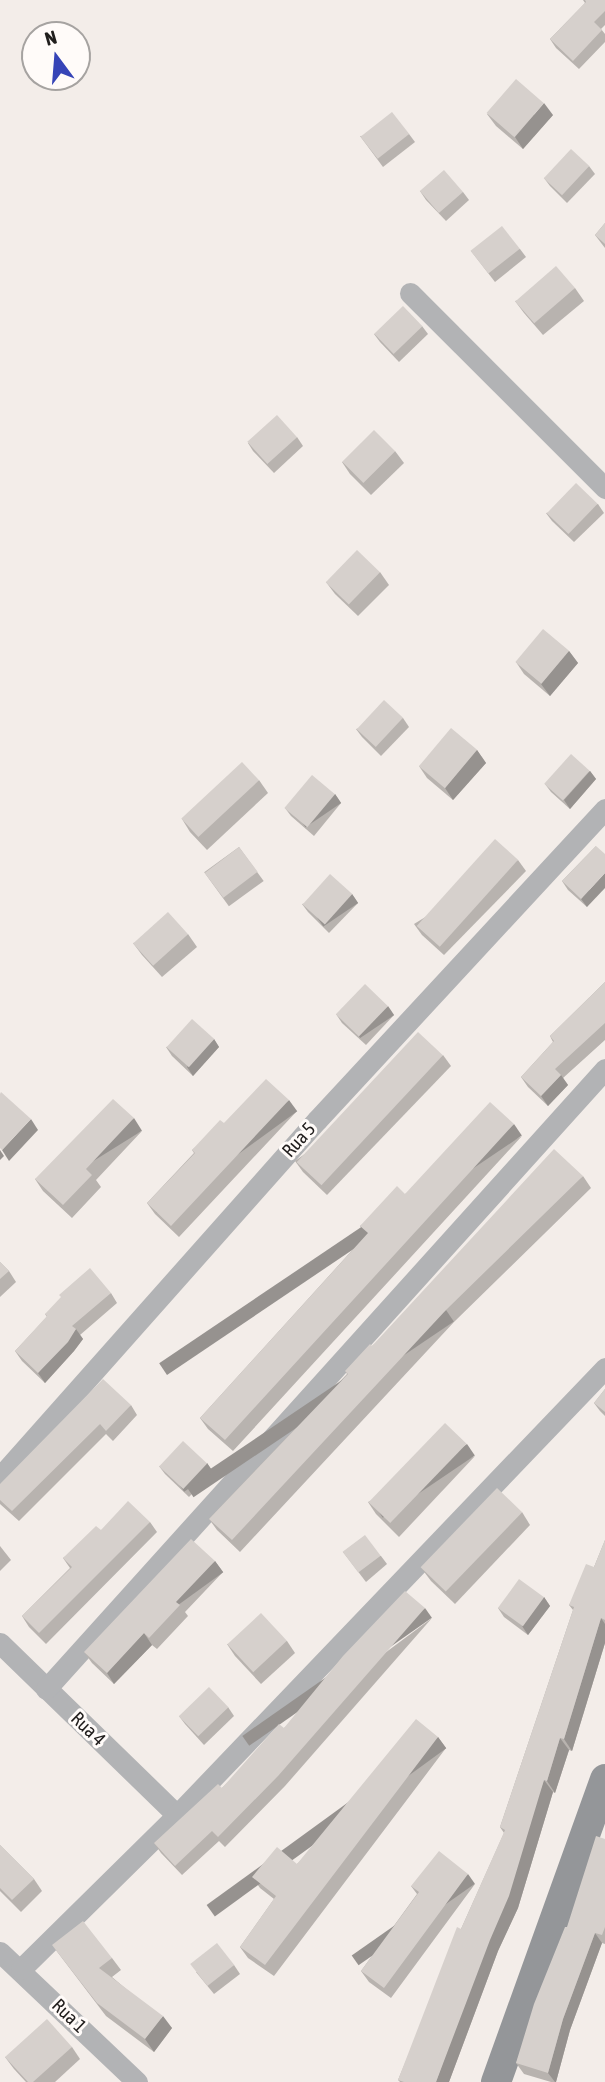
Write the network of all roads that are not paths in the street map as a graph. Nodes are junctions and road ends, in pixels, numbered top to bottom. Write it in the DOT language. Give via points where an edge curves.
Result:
graph roads {
  1 [pos="410,292"];
  2 [pos="605,488"];
  3 [pos="605,808"];
  4 [pos="605,1069"];
  5 [pos="605,1368"];
  6 [pos="0,1477"];
  7 [pos="0,1643"];
  8 [pos="46,1689"];
  9 [pos="605,1779"];
  10 [pos="177,1815"];
  11 [pos="0,1952"];
  12 [pos="21,1969"];
  13 [pos="136,2082"];
  14 [pos="496,2082"];
  1 -- 2 [label="street"];
  3 -- 6 [label="street, Rua 5" via="317,1120"];
  4 -- 8 [label="street"];
  5 -- 10 [label="street"];
  7 -- 8 [label="street, Rua 4"];
  8 -- 10 [label="street, Rua 4"];
  9 -- 14 [label="street"];
  10 -- 12 [label="street"];
  11 -- 12 [label="street, Rua 1"];
  12 -- 13 [label="street, Rua 1"];
}
